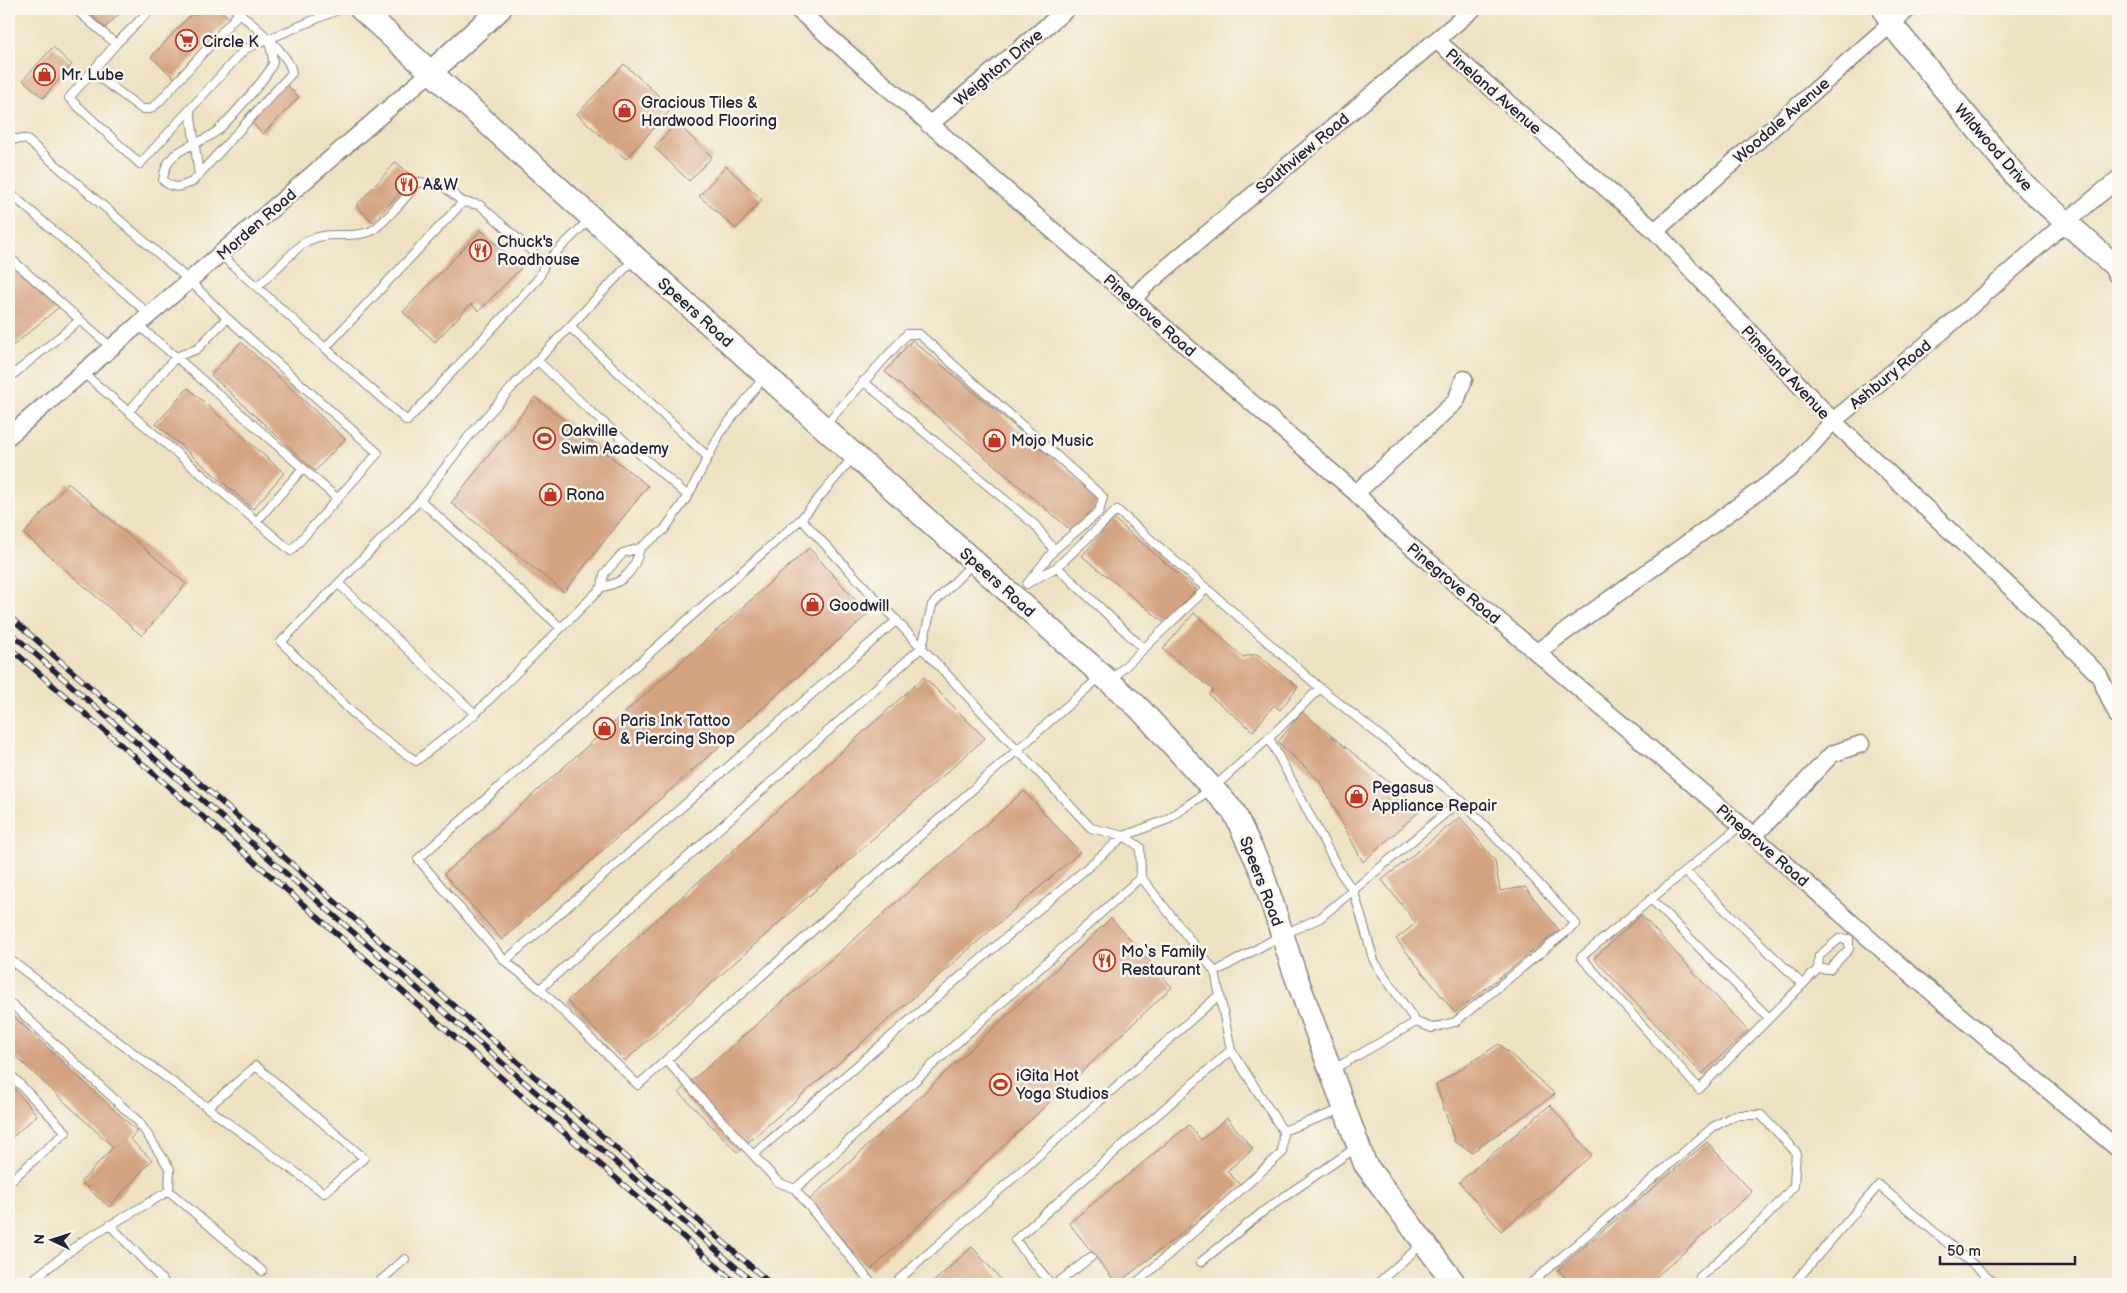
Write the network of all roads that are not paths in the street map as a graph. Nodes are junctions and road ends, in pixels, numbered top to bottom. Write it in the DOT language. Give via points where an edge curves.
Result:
graph roads {
  1 [pos="75,9"];
  2 [pos="151,9"];
  3 [pos="340,9"];
  4 [pos="362,9"];
  5 [pos="500,9"];
  6 [pos="797,9"];
  7 [pos="1067,9"];
  8 [pos="1472,9"];
  9 [pos="1908,9"];
  10 [pos="237,11"];
  11 [pos="1888,16"];
  12 [pos="268,39"];
  13 [pos="1436,40"];
  14 [pos="116,44"];
  15 [pos="92,72"];
  16 [pos="431,72"];
  17 [pos="190,110"];
  18 [pos="929,125"];
  19 [pos="194,143"];
  20 [pos="9,145"];
  21 [pos="199,175"];
  22 [pos="2118,179"];
  23 [pos="9,192"];
  24 [pos="463,202"];
  25 [pos="591,217"];
  26 [pos="2066,222"];
  27 [pos="1655,231"];
  28 [pos="221,255"];
  29 [pos="9,257"];
  30 [pos="636,257"];
  31 [pos="545,263"];
  32 [pos="2118,272"];
  33 [pos="190,281"];
  34 [pos="257,287"];
  35 [pos="1133,300"];
  36 [pos="227,318"];
  37 [pos="80,320"];
  38 [pos="144,320"];
  39 [pos="570,327"];
  40 [pos="112,348"];
  41 [pos="325,348"];
  42 [pos="176,357"];
  43 [pos="538,361"];
  44 [pos="82,372"];
  45 [pos="766,375"];
  46 [pos="9,378"];
  47 [pos="1464,379"];
  48 [pos="863,381"];
  49 [pos="129,411"];
  50 [pos="1832,421"];
  51 [pos="823,427"];
  52 [pos="9,436"];
  53 [pos="855,455"];
  54 [pos="708,457"];
  55 [pos="303,468"];
  56 [pos="1356,493"];
  57 [pos="688,496"];
  58 [pos="338,499"];
  59 [pos="420,500"];
  60 [pos="801,519"];
  61 [pos="257,521"];
  62 [pos="640,548"];
  63 [pos="1054,550"];
  64 [pos="974,561"];
  65 [pos="1057,567"];
  66 [pos="339,584"];
  67 [pos="602,587"];
  68 [pos="1206,589"];
  69 [pos="1021,590"];
  70 [pos="897,620"];
  71 [pos="561,628"];
  72 [pos="922,647"];
  73 [pos="1144,649"];
  74 [pos="1537,652"];
  75 [pos="1106,678"];
  76 [pos="1320,688"];
  77 [pos="475,714"];
  78 [pos="2118,717"];
  79 [pos="1269,738"];
  80 [pos="1861,744"];
  81 [pos="1018,749"];
  82 [pos="1213,788"];
  83 [pos="1461,800"];
  84 [pos="1741,824"];
  85 [pos="1124,836"];
  86 [pos="1754,836"];
  87 [pos="1686,872"];
  88 [pos="1141,877"];
  89 [pos="1354,892"];
  90 [pos="1652,900"];
  91 [pos="1854,934"];
  92 [pos="1282,935"];
  93 [pos="9,959"];
  94 [pos="505,961"];
  95 [pos="1818,969"];
  96 [pos="1215,972"];
  97 [pos="1802,984"];
  98 [pos="540,989"];
  99 [pos="1219,995"];
  100 [pos="9,1004"];
  101 [pos="1769,1018"];
  102 [pos="1416,1022"];
  103 [pos="1231,1050"];
  104 [pos="666,1060"];
  105 [pos="1330,1071"];
  106 [pos="9,1072"];
  107 [pos="207,1108"];
  108 [pos="1345,1109"];
  109 [pos="1283,1131"];
  110 [pos="1358,1146"];
  111 [pos="2118,1149"];
  112 [pos="753,1155"];
  113 [pos="9,1182"];
  114 [pos="796,1189"];
  115 [pos="169,1191"];
  116 [pos="110,1225"];
  117 [pos="1423,1243"];
  118 [pos="1091,1257"];
  119 [pos="405,1259"];
  120 [pos="1201,1262"];
  121 [pos="262,1271"];
  122 [pos="1700,1277"];
  123 [pos="1140,1283"];
  124 [pos="27,1284"];
  125 [pos="166,1284"];
  126 [pos="377,1284"];
  127 [pos="872,1284"];
  128 [pos="894,1284"];
  129 [pos="1051,1284"];
  130 [pos="1056,1284"];
  131 [pos="1377,1284"];
  132 [pos="1455,1284"];
  133 [pos="1530,1284"];
  134 [pos="1792,1284"];
  135 [pos="1996,1284"];
  1 -- 14 [label="lane"];
  2 -- 14 [label="lane"];
  3 -- 12 [label="lane"];
  4 -- 16 [label="main road, Speers Road"];
  5 -- 16 [label="main road, Morden Road"];
  6 -- 18 [label="street, Pinegrove Road"];
  7 -- 18 [label="street, Weighton Drive"];
  8 -- 13 [label="street, Southview Road"];
  9 -- 11 [label="street, Woodale Avenue"];
  10 -- 12 [label="lane"];
  10 -- 15 [label="lane" via="150,109 142,109"];
  11 -- 26 [label="main road, Wildwood Drive" via="2019,180"];
  11 -- 27 [label="street, Woodale Avenue"];
  12 -- 17 [label="lane" via="245,49"];
  12 -- 19 [label="lane" via="273,63 268,75 216,132"];
  12 -- 21 [label="lane" via="291,66 292,73"];
  13 -- 27 [label="street, Pineland Avenue"];
  13 -- 35 [label="street, Southview Road" via="1144,286"];
  14 -- 15 [label="lane"];
  15 -- 17 [label="lane" via="69,98 140,164"];
  16 -- 25 [label="main road, Speers Road"];
  16 -- 28 [label="street, Morden Road"];
  17 -- 19 [label="lane"];
  18 -- 35 [label="street, Pinegrove Road"];
  19 -- 21 [label="lane"];
  19 -- 21 [label="lane" via="176,153 164,167 163,180 178,187 192,182"];
  20 -- 33 [label="lane" via="14,139 26,139"];
  22 -- 26 [label="street, Ashbury Road"];
  23 -- 38 [label="lane"];
  24 -- 31 [label="lane" via="480,205"];
  24 -- 34 [label="lane" via="442,185 419,182 375,229 362,233 328,233 310,239"];
  24 -- 41 [label="lane"];
  25 -- 30 [label="main road, Speers Road"];
  25 -- 31 [label="lane"];
  26 -- 32 [label="main road, Wildwood Drive"];
  26 -- 50 [label="street, Ashbury Road" via="1945,329"];
  27 -- 50 [label="street, Pineland Avenue"];
  28 -- 33 [label="street, Morden Road"];
  28 -- 34 [label="lane"];
  29 -- 37 [label="lane"];
  30 -- 39 [label="lane"];
  30 -- 45 [label="main road, Speers Road"];
  31 -- 41 [label="lane" via="540,278 407,422"];
  33 -- 36 [label="lane"];
  33 -- 38 [label="street, Morden Road"];
  34 -- 41 [label="lane"];
  35 -- 56 [label="street, Pinegrove Road"];
  36 -- 42 [label="lane" via="197,349"];
  36 -- 58 [label="lane" via="378,453"];
  37 -- 40 [label="lane"];
  37 -- 46 [label="lane"];
  38 -- 40 [label="street, Morden Road"];
  38 -- 42 [label="lane"];
  39 -- 43 [label="lane"];
  39 -- 54 [label="lane"];
  40 -- 44 [label="street, Morden Road"];
  42 -- 49 [label="lane"];
  42 -- 55 [label="lane"];
  43 -- 57 [label="lane"];
  43 -- 59 [label="lane" via="470,435"];
  44 -- 49 [label="lane"];
  44 -- 52 [label="street, Morden Road"];
  45 -- 51 [label="main road, Speers Road"];
  45 -- 54 [label="lane" via="721,432"];
  47 -- 56 [label="street" via="1456,401"];
  48 -- 51 [label="lane"];
  48 -- 63 [label="lane" via="1035,525"];
  48 -- 63 [label="lane" via="907,334 919,334 934,347 1103,497 1099,512"];
  49 -- 61 [label="lane"];
  50 -- 74 [label="street, Ashbury Road" via="1792,467"];
  50 -- 78 [label="street, Pineland Avenue" via="2027,602 2099,675"];
  51 -- 53 [label="main road, Speers Road"];
  53 -- 60 [label="lane"];
  53 -- 64 [label="main road, Speers Road"];
  54 -- 57 [label="lane"];
  55 -- 58 [label="lane"];
  55 -- 61 [label="lane"];
  56 -- 74 [label="street, Pinegrove Road" via="1388,527"];
  57 -- 62 [label="lane" via="664,530"];
  58 -- 61 [label="lane" via="291,550"];
  59 -- 66 [label="lane"];
  59 -- 71 [label="lane"];
  60 -- 70 [label="lane"];
  60 -- 94 [label="lane" via="418,859"];
  62 -- 67 [label="lane" via="623,553 604,574"];
  62 -- 67 [label="lane" via="636,565 614,585"];
  63 -- 69 [label="lane"];
  64 -- 69 [label="main road, Speers Road"];
  64 -- 72 [label="lane" via="932,604"];
  65 -- 68 [label="lane" via="1117,510"];
  65 -- 69 [label="lane"];
  65 -- 73 [label="lane"];
  66 -- 77 [label="lane"];
  66 -- 77 [label="lane" via="281,642 367,727 416,761"];
  67 -- 71 [label="lane"];
  68 -- 73 [label="lane"];
  68 -- 76 [label="lane"];
  69 -- 75 [label="main road, Speers Road"];
  70 -- 72 [label="lane"];
  70 -- 94 [label="lane"];
  71 -- 77 [label="lane"];
  72 -- 81 [label="lane"];
  72 -- 98 [label="lane"];
  73 -- 75 [label="lane"];
  74 -- 84 [label="street, Pinegrove Road"];
  75 -- 81 [label="lane"];
  75 -- 82 [label="main road, Speers Road" via="1139,708"];
  76 -- 79 [label="lane"];
  76 -- 83 [label="lane"];
  79 -- 82 [label="lane"];
  79 -- 89 [label="lane" via="1340,872"];
  80 -- 86 [label="street" via="1832,754"];
  81 -- 85 [label="lane" via="1091,828"];
  81 -- 104 [label="lane"];
  82 -- 85 [label="lane" via="1166,820"];
  82 -- 92 [label="main road, Speers Road" via="1234,812 1262,872"];
  83 -- 89 [label="lane"];
  83 -- 102 [label="lane" via="1576,924 1455,1022 1432,1028"];
  84 -- 86 [label="street, Pinegrove Road"];
  84 -- 87 [label="lane"];
  85 -- 88 [label="lane" via="1140,847"];
  85 -- 112 [label="lane"];
  86 -- 91 [label="street, Pinegrove Road"];
  87 -- 90 [label="lane"];
  87 -- 97 [label="lane"];
  88 -- 96 [label="lane"];
  88 -- 114 [label="lane"];
  89 -- 92 [label="lane" via="1320,918"];
  89 -- 102 [label="lane" via="1374,961"];
  90 -- 101 [label="lane"];
  90 -- 101 [label="lane" via="1581,957 1699,1089"];
  91 -- 95 [label="lane" via="1839,939 1819,956"];
  91 -- 95 [label="lane" via="1849,949 1830,969"];
  91 -- 111 [label="street, Pinegrove Road"];
  92 -- 96 [label="lane"];
  92 -- 105 [label="main road, Speers Road"];
  93 -- 107 [label="lane"];
  94 -- 98 [label="lane"];
  95 -- 97 [label="lane"];
  96 -- 99 [label="lane"];
  97 -- 101 [label="lane"];
  98 -- 104 [label="lane" via="638,1085"];
  99 -- 103 [label="lane"];
  99 -- 128 [label="lane"];
  100 -- 115 [label="lane" via="139,1122 170,1169"];
  102 -- 105 [label="lane"];
  103 -- 109 [label="lane"];
  103 -- 129 [label="lane" via="1015,1240"];
  104 -- 112 [label="lane"];
  105 -- 108 [label="main road, Speers Road"];
  106 -- 113 [label="lane" via="66,1132"];
  107 -- 107 [label="lane" via="256,1066 364,1158 324,1193"];
  108 -- 109 [label="lane"];
  108 -- 110 [label="main road, Speers Road"];
  109 -- 123 [label="lane" via="1282,1153"];
  110 -- 117 [label="main road, Speers Road" via="1365,1164"];
  110 -- 120 [label="lane" via="1265,1210"];
  112 -- 114 [label="lane" via="778,1182"];
  114 -- 127 [label="lane"];
  115 -- 116 [label="lane"];
  115 -- 121 [label="lane"];
  116 -- 124 [label="lane" via="83,1241"];
  116 -- 125 [label="lane"];
  117 -- 131 [label="lane"];
  117 -- 132 [label="main road, Speers Road"];
  118 -- 130 [label="lane"];
  119 -- 126 [label="lane"];
  122 -- 133 [label="lane" via="1767,1216 1794,1186 1796,1152 1761,1115 1735,1115 1713,1127"];
  134 -- 135 [label="lane" via="1879,1185"];
}
